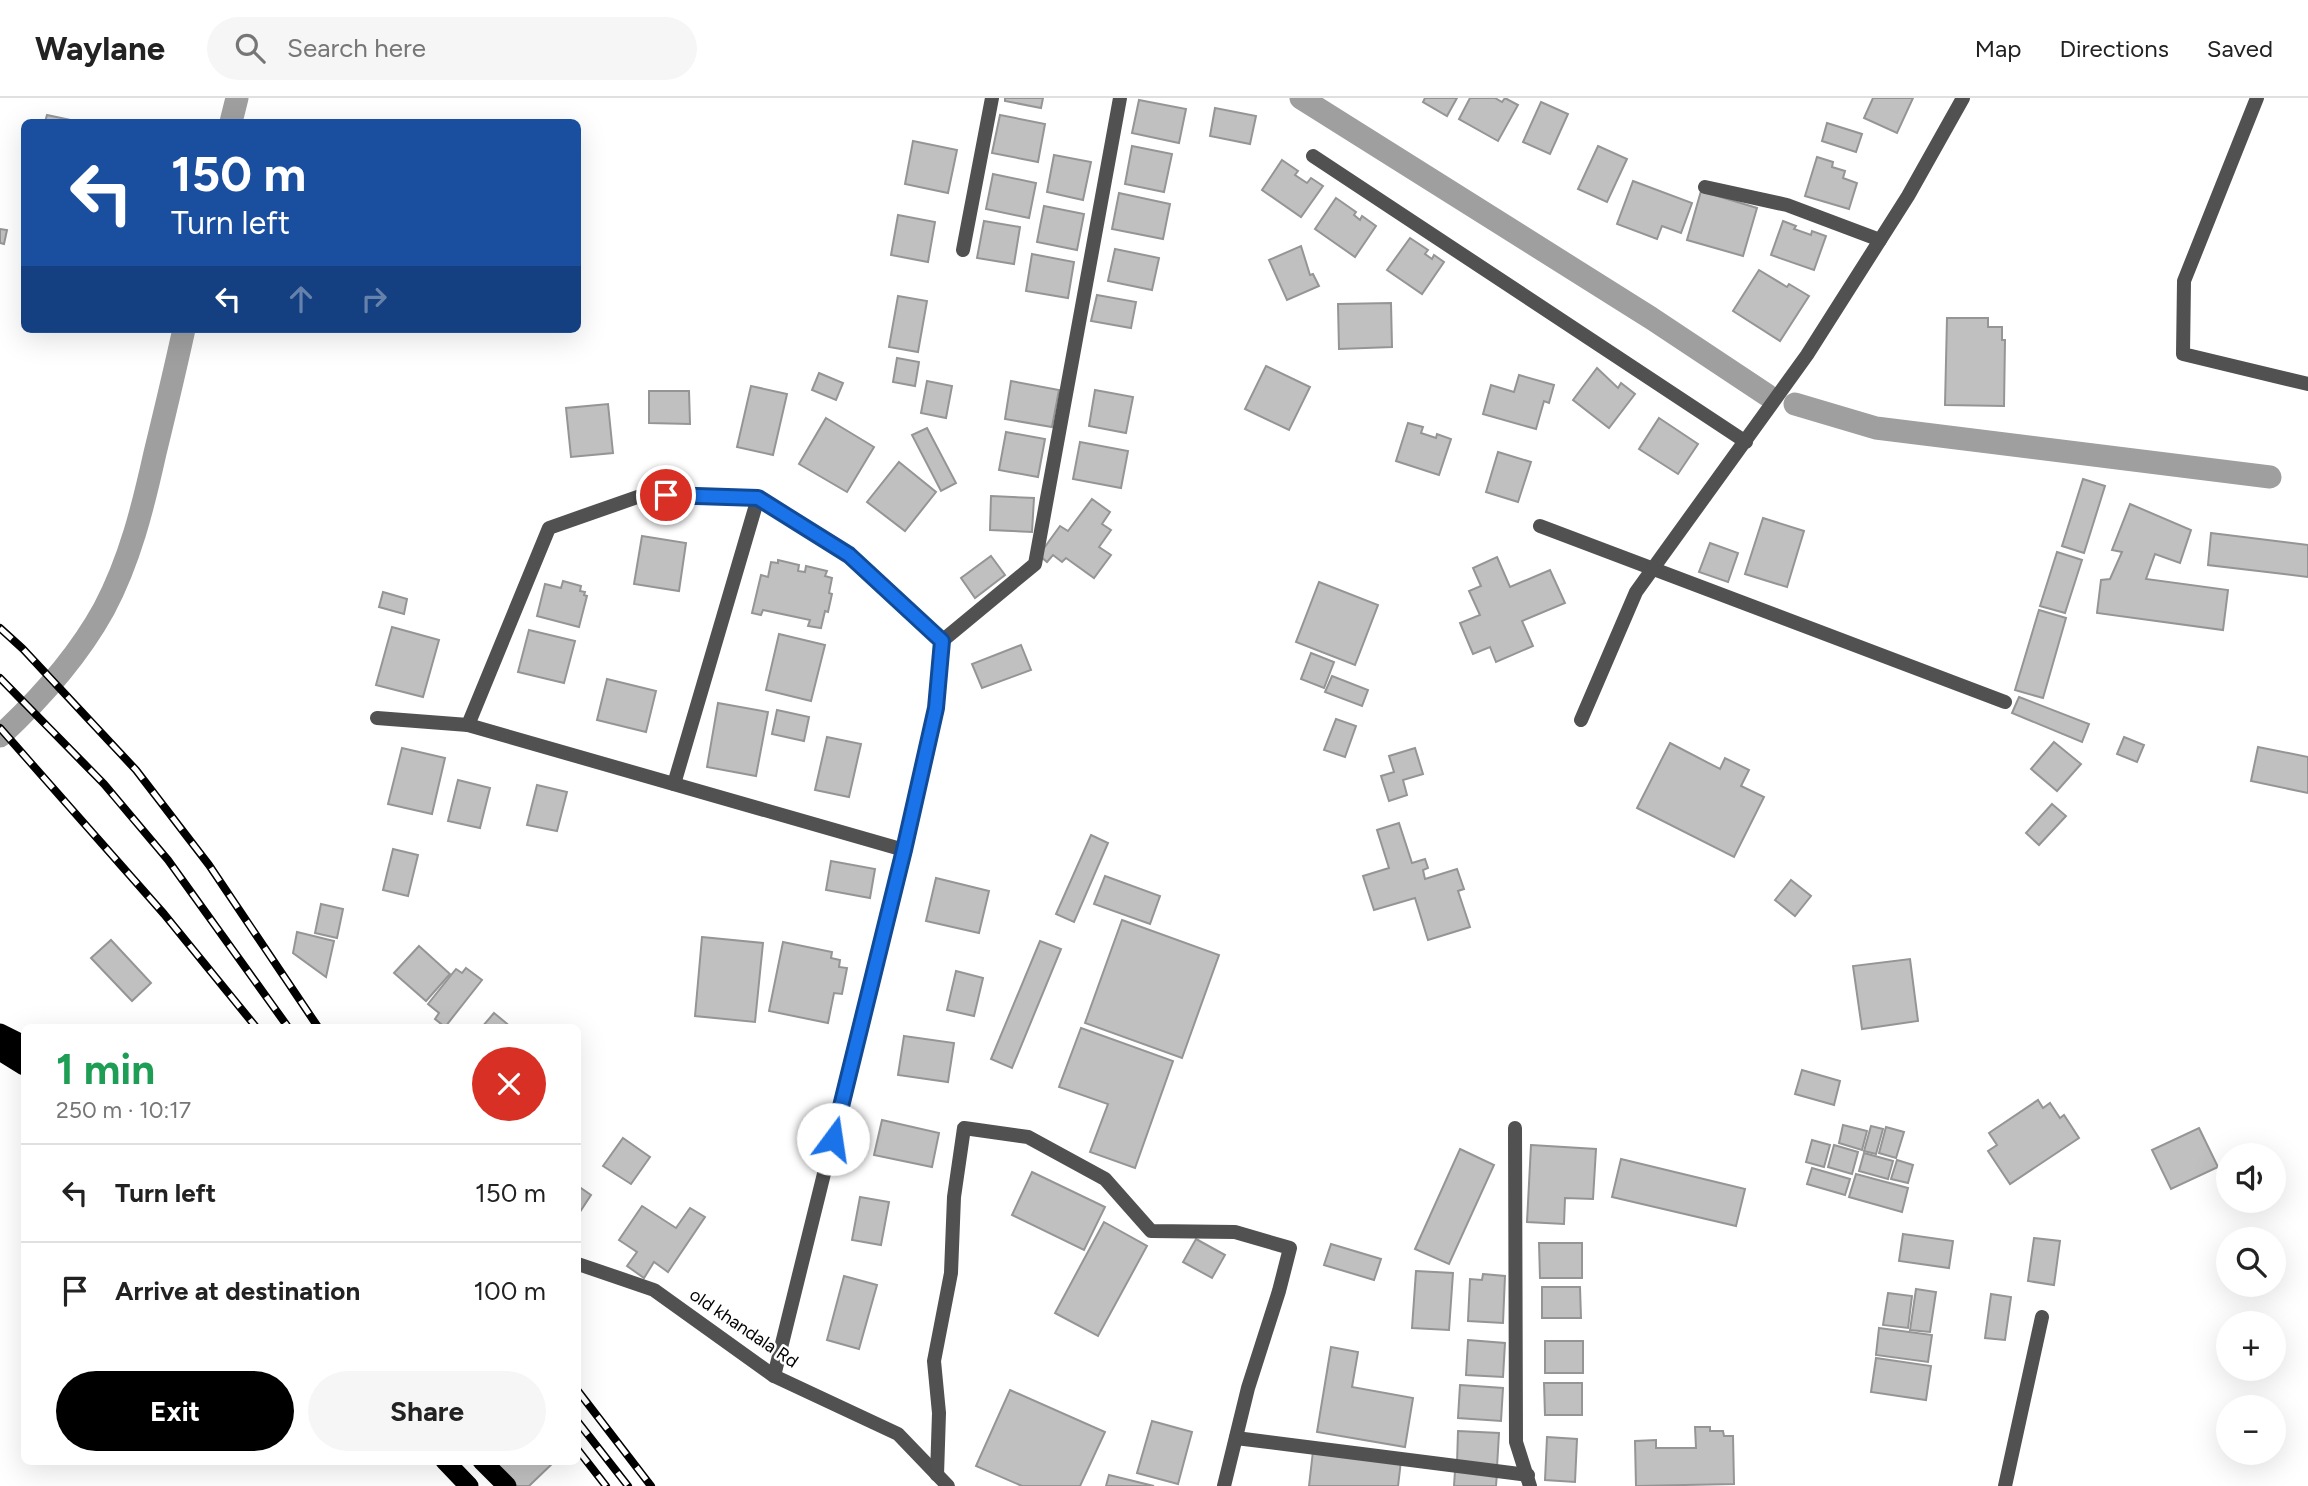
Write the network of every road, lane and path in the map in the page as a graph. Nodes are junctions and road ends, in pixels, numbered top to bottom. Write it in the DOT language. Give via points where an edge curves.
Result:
graph roads {
  1 [pos="992,98"];
  2 [pos="1120,98"];
  3 [pos="1963,98"];
  4 [pos="2257,98"];
  5 [pos="1313,156"];
  6 [pos="1706,187"];
  7 [pos="1880,240"];
  8 [pos="963,250"];
  9 [pos="2308,384"];
  10 [pos="1746,442"];
  11 [pos="758,498"];
  12 [pos="1540,526"];
  13 [pos="1653,568"];
  14 [pos="942,641"];
  15 [pos="2005,702"];
  16 [pos="376,718"];
  17 [pos="1581,720"];
  18 [pos="468,724"];
  19 [pos="674,784"];
  20 [pos="904,850"];
  21 [pos="0,1033"];
  22 [pos="21,1044"];
  23 [pos="0,1051"];
  24 [pos="21,1064"];
  25 [pos="1515,1128"];
  26 [pos="581,1265"];
  27 [pos="2042,1317"];
  28 [pos="774,1376"];
  29 [pos="1236,1438"];
  30 [pos="449,1465"];
  31 [pos="486,1465"];
  32 [pos="1529,1480"];
  33 [pos="942,1481"];
  34 [pos="469,1486"];
  35 [pos="507,1486"];
  36 [pos="1224,1486"];
  37 [pos="2005,1486"];
  1 -- 8 [label="street"];
  2 -- 14 [label="street" via="1035,564"];
  3 -- 7 [label="street"];
  4 -- 9 [label="street" via="2183,281 2183,354"];
  5 -- 10 [label="street"];
  6 -- 7 [label="street" via="1787,205"];
  7 -- 10 [label="street"];
  10 -- 13 [label="street"];
  11 -- 14 [label="street" via="849,555"];
  11 -- 18 [label="street" via="643,495 549,528"];
  11 -- 19 [label="street"];
  12 -- 13 [label="street"];
  13 -- 15 [label="street"];
  13 -- 17 [label="street" via="1636,592"];
  14 -- 20 [label="street" via="936,708"];
  16 -- 18 [label="street"];
  18 -- 19 [label="street"];
  19 -- 20 [label="street"];
  20 -- 28 [label="street"];
  21 -- 22 [label="highway"];
  23 -- 24 [label="highway"];
  25 -- 32 [label="street" via="1516,1442"];
  26 -- 28 [label="street, old khandala Rd" via="654,1290"];
  27 -- 37 [label="street"];
  28 -- 33 [label="street, old khandala Rd" via="898,1434"];
  29 -- 32 [label="street"];
  29 -- 33 [label="street" via="1290,1248 1235,1232 1151,1231 1105,1179 1028,1137 964,1128 954,1198 951,1273 934,1361"];
  29 -- 36 [label="street"];
  30 -- 34 [label="highway"];
  31 -- 35 [label="highway"];
}
